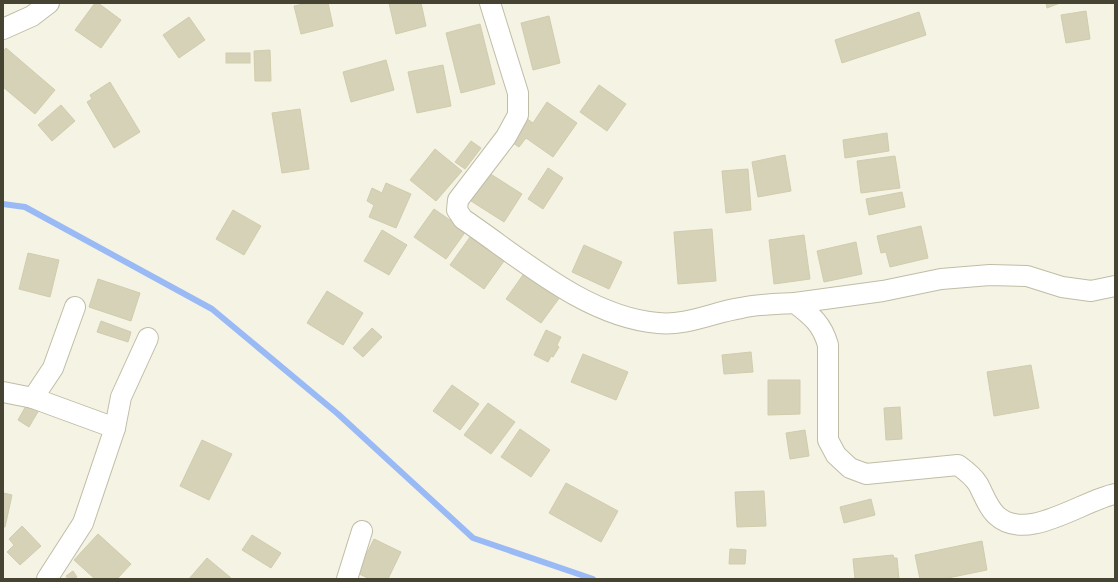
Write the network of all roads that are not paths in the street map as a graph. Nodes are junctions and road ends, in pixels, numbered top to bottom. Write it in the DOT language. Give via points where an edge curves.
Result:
graph roads {
  1 [pos="49,3"];
  2 [pos="490,3"];
  3 [pos="3,29"];
  4 [pos="1115,286"];
  5 [pos="795,303"];
  6 [pos="75,307"];
  7 [pos="148,338"];
  8 [pos="3,392"];
  9 [pos="33,398"];
  10 [pos="115,428"];
  11 [pos="1115,494"];
  12 [pos="362,531"];
  13 [pos="47,579"];
  14 [pos="347,579"];
  1 -- 3 [label="street" via="32,16"];
  2 -- 5 [label="street" via="518,93 518,115 506,137 458,200 457,210 463,219 581,299 628,318 659,324 686,321 741,308"];
  4 -- 5 [label="street" via="1091,291 1062,287 1027,276 990,275 941,279 883,291"];
  5 -- 11 [label="street" via="811,315 823,330 828,345 828,440 836,455 850,468 866,474 958,465 977,482 989,508 1010,525 1030,524 1061,516"];
  6 -- 9 [label="street" via="53,368"];
  7 -- 10 [label="street" via="121,397"];
  8 -- 9 [label="street"];
  9 -- 10 [label="street"];
  10 -- 13 [label="street" via="83,522"];
  12 -- 14 [label="street"];
}
